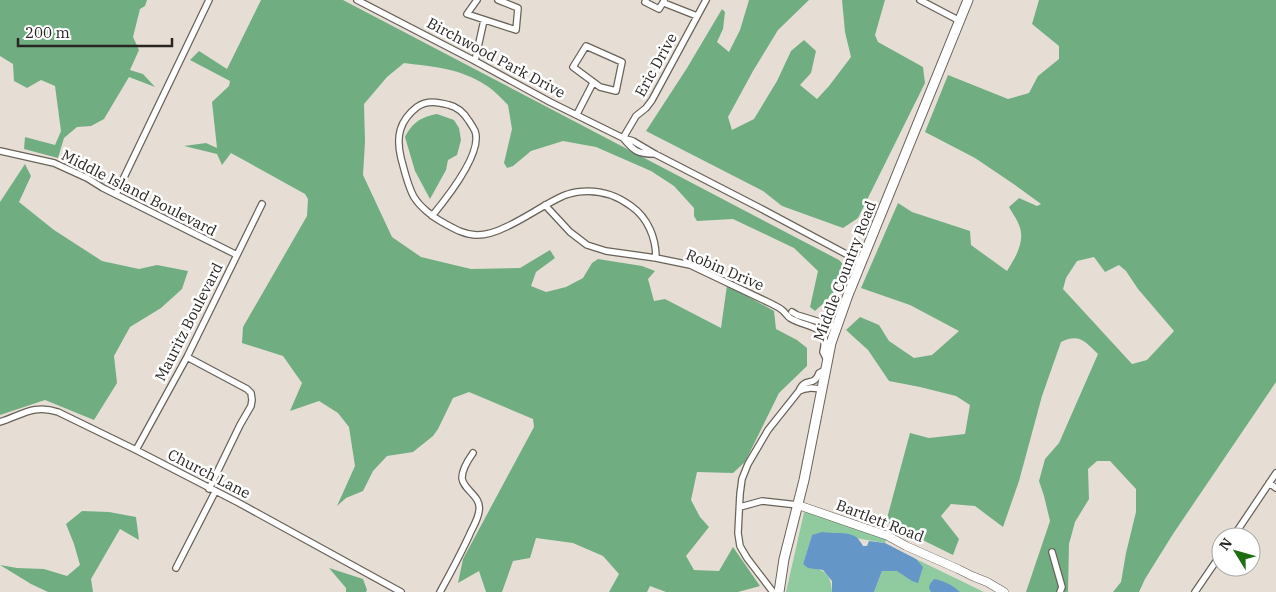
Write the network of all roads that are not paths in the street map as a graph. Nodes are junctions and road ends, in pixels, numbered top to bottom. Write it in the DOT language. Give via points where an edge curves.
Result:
graph roads {
  1 [pos="209,0"];
  2 [pos="357,0"];
  3 [pos="477,0"];
  4 [pos="498,0"];
  5 [pos="646,0"];
  6 [pos="706,0"];
  7 [pos="920,0"];
  8 [pos="968,0"];
  9 [pos="664,1"];
  10 [pos="365,2"];
  11 [pos="698,16"];
  12 [pos="484,20"];
  13 [pos="960,21"];
  14 [pos="475,61"];
  15 [pos="593,83"];
  16 [pos="577,114"];
  17 [pos="623,138"];
  18 [pos="0,151"];
  19 [pos="656,154"];
  20 [pos="116,194"];
  21 [pos="262,204"];
  22 [pos="545,205"];
  23 [pos="432,216"];
  24 [pos="237,255"];
  25 [pos="656,258"];
  26 [pos="861,262"];
  27 [pos="782,310"];
  28 [pos="836,327"];
  29 [pos="187,357"];
  30 [pos="827,360"];
  31 [pos="825,370"];
  32 [pos="821,390"];
  33 [pos="799,391"];
  34 [pos="0,422"];
  35 [pos="136,450"];
  36 [pos="473,453"];
  37 [pos="1276,473"];
  38 [pos="1269,483"];
  39 [pos="1276,488"];
  40 [pos="212,490"];
  41 [pos="798,505"];
  42 [pos="740,506"];
  43 [pos="1240,527"];
  44 [pos="1052,552"];
  45 [pos="176,568"];
  46 [pos="1211,569"];
  47 [pos="401,592"];
  48 [pos="440,592"];
  49 [pos="773,592"];
  50 [pos="779,592"];
  51 [pos="1004,592"];
  52 [pos="1060,592"];
  53 [pos="1195,592"];
  1 -- 20 [label="street"];
  2 -- 10 [label="street, Birchwood Park Drive"];
  3 -- 12 [label="street" via="467,14"];
  4 -- 12 [label="street" via="518,8 516,30"];
  5 -- 9 [label="street" via="660,9"];
  6 -- 11 [label="street, Eric Drive"];
  7 -- 13 [label="street"];
  8 -- 13 [label="main road, Middle Country Road"];
  9 -- 11 [label="street"];
  10 -- 14 [label="street, Birchwood Park Drive"];
  11 -- 17 [label="street, Eric Drive" via="650,104 636,116"];
  12 -- 14 [label="street"];
  13 -- 26 [label="main road, Middle Country Road"];
  14 -- 16 [label="street, Birchwood Park Drive"];
  15 -- 15 [label="street" via="616,91 622,62 586,46 573,67"];
  15 -- 16 [label="street"];
  16 -- 17 [label="street, Birchwood Park Drive"];
  17 -- 19 [label="street, Birchwood Park Drive" via="640,141"];
  17 -- 19 [label="street, Birchwood Park Drive" via="640,153"];
  18 -- 20 [label="street, Middle Island Boulevard" via="54,164"];
  19 -- 26 [label="street, Birchwood Park Drive"];
  20 -- 24 [label="street, Middle Island Boulevard"];
  21 -- 24 [label="street, Mauritz Boulevard"];
  22 -- 23 [label="street" via="517,223 478,235 458,231"];
  22 -- 25 [label="street, Robin Drive" via="587,245"];
  22 -- 25 [label="street" via="565,194 586,191 606,193 623,200 639,212 650,229"];
  23 -- 23 [label="street" via="450,194 476,145 475,132 466,116 456,107 440,102 423,103 409,113 400,128 398,146 414,197"];
  24 -- 29 [label="street, Mauritz Boulevard"];
  25 -- 27 [label="street, Robin Drive" via="690,265"];
  26 -- 28 [label="main road, Middle Country Road"];
  27 -- 28 [label="street, Robin Drive" via="798,312"];
  27 -- 30 [label="street, Robin Drive" via="789,317 821,332"];
  28 -- 30 [label="main road, Middle Country Road"];
  29 -- 35 [label="street, Mauritz Boulevard"];
  29 -- 40 [label="street" via="251,393 252,404"];
  30 -- 31 [label="main road, Middle Country Road"];
  31 -- 32 [label="main road, Middle Country Road"];
  31 -- 33 [label="street" via="814,381 803,384"];
  32 -- 33 [label="street" via="811,387"];
  32 -- 41 [label="main road, Middle Country Road"];
  33 -- 42 [label="street" via="768,430 748,464 742,479"];
  34 -- 35 [label="street, Church Lane" via="38,409 48,409"];
  35 -- 40 [label="street, Church Lane"];
  36 -- 48 [label="street" via="462,478 480,509"];
  37 -- 38 [label="street"];
  38 -- 39 [label="street"];
  38 -- 43 [label="street"];
  40 -- 45 [label="street"];
  40 -- 47 [label="street, Church Lane"];
  41 -- 42 [label="street, Bartlett Road" via="762,501"];
  41 -- 50 [label="main road, Middle Country Road"];
  41 -- 51 [label="street, Bartlett Road" via="888,536"];
  42 -- 49 [label="street" via="740,546"];
  44 -- 52 [label="street" via="1062,587"];
  46 -- 53 [label="street"];
}
